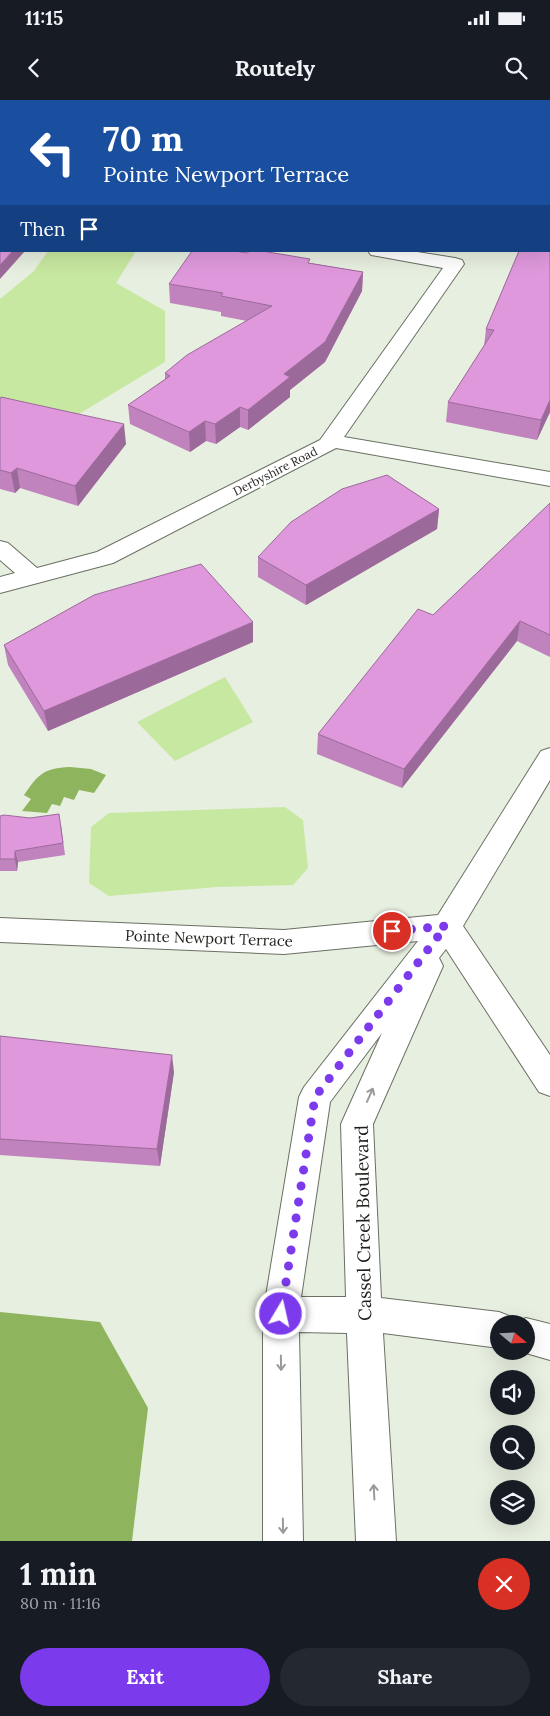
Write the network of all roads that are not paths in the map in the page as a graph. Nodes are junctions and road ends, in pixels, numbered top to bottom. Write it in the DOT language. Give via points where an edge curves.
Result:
graph roads {
  1 [pos="389,252"];
  2 [pos="459,258"];
  3 [pos="330,441"];
  4 [pos="550,479"];
  5 [pos="0,548"];
  6 [pos="32,576"];
  7 [pos="0,585"];
  8 [pos="550,758"];
  9 [pos="446,926"];
  10 [pos="0,930"];
  11 [pos="550,1082"];
  12 [pos="281,1314"];
  13 [pos="364,1316"];
  14 [pos="490,1329"];
  15 [pos="535,1338"];
  16 [pos="550,1342"];
  17 [pos="283,1541"];
  18 [pos="376,1541"];
  1 -- 2 [label="street, Derbyshire Road"];
  2 -- 3 [label="street, Derbyshire Road"];
  3 -- 4 [label="street"];
  3 -- 6 [label="street, Derbyshire Road" via="105,558"];
  5 -- 6 [label="street"];
  6 -- 7 [label="street, Derbyshire Road"];
  8 -- 9 [label="street"];
  9 -- 10 [label="street, Pointe Newport Terrace" via="284,942"];
  9 -- 11 [label="street"];
  9 -- 12 [label="street" via="315,1097"];
  13 -- 9 [label="street, Cassel Creek Boulevard, one-way" via="358,1124"];
  12 -- 13 [label="street"];
  12 -- 17 [label="street, one-way"];
  13 -- 14 [label="street" via="397,1316"];
  18 -- 13 [label="street, Cassel Creek Boulevard, one-way"];
  15 -- 16 [label="street"];
}
